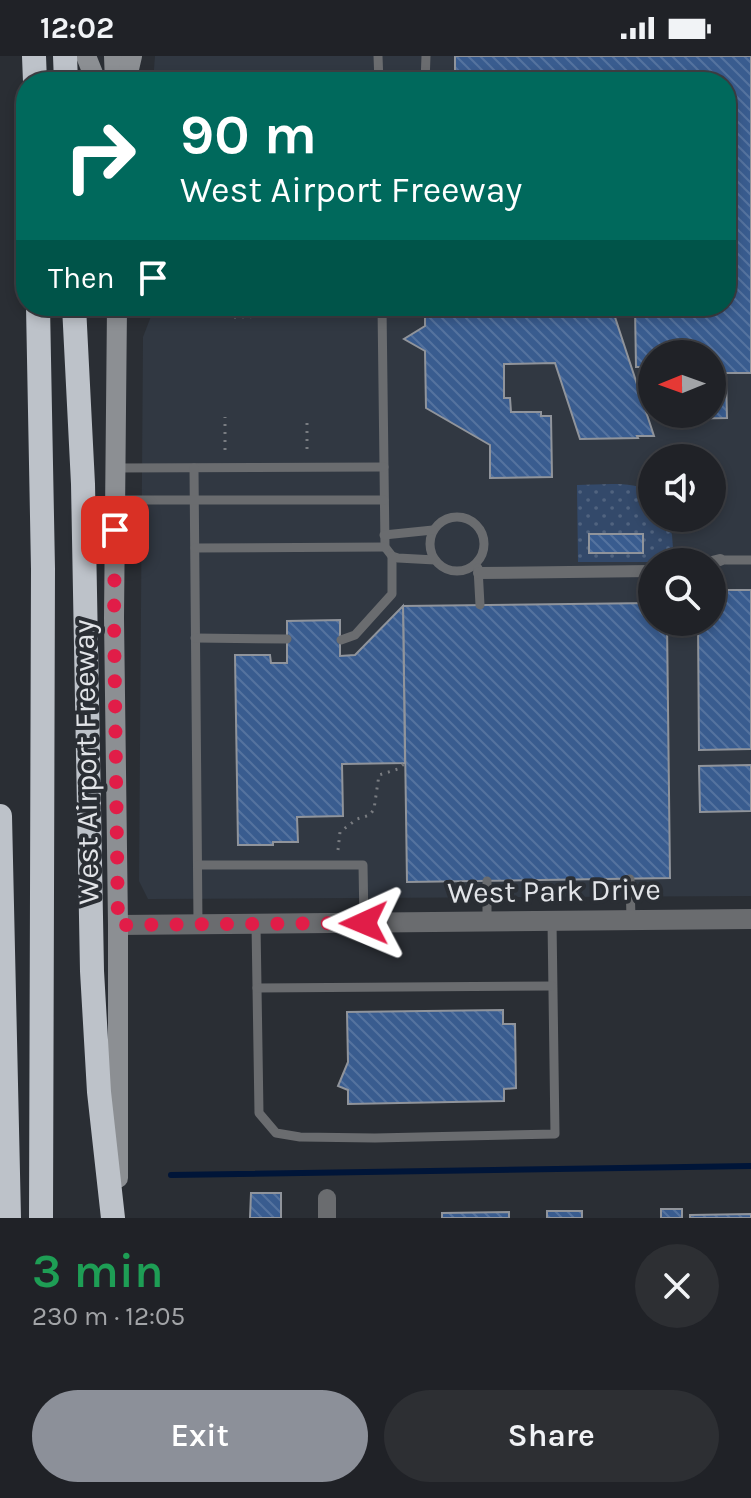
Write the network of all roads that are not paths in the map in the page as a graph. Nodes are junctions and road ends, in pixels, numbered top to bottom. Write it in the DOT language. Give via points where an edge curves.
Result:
graph roads {
  1 [pos="38,316"];
  2 [pos="75,316"];
  3 [pos="116,316"];
  4 [pos="382,316"];
  5 [pos="384,467"];
  6 [pos="116,468"];
  7 [pos="194,468"];
  8 [pos="116,500"];
  9 [pos="194,500"];
  10 [pos="384,500"];
  11 [pos="433,530"];
  12 [pos="384,535"];
  13 [pos="385,547"];
  14 [pos="195,548"];
  15 [pos="392,556"];
  16 [pos="435,560"];
  17 [pos="751,560"];
  18 [pos="726,561"];
  19 [pos="478,566"];
  20 [pos="638,571"];
  21 [pos="480,605"];
  22 [pos="195,638"];
  23 [pos="287,639"];
  24 [pos="341,640"];
  25 [pos="0,816"];
  26 [pos="198,865"];
  27 [pos="630,879"];
  28 [pos="487,881"];
  29 [pos="751,919"];
  30 [pos="631,920"];
  31 [pos="487,921"];
  32 [pos="552,921"];
  33 [pos="364,923"];
  34 [pos="198,924"];
  35 [pos="256,924"];
  36 [pos="118,925"];
  37 [pos="552,986"];
  38 [pos="257,988"];
  39 [pos="327,1198"];
  40 [pos="9,1218"];
  41 [pos="41,1218"];
  42 [pos="115,1218"];
  43 [pos="327,1218"];
  1 -- 41 [label="highway" via="43,569"];
  2 -- 42 [label="highway" via="83,484 92,971 99,1092"];
  3 -- 6 [label="main road, West Airport Freeway"];
  4 -- 5 [label="lane"];
  5 -- 7 [label="lane"];
  5 -- 10 [label="lane"];
  6 -- 7 [label="lane"];
  6 -- 8 [label="main road, West Airport Freeway"];
  7 -- 9 [label="lane"];
  8 -- 9 [label="lane"];
  8 -- 36 [label="main road, West Airport Freeway"];
  9 -- 10 [label="lane"];
  9 -- 14 [label="lane"];
  10 -- 12 [label="lane"];
  11 -- 12 [label="lane"];
  11 -- 16 [label="lane" via="430,546"];
  11 -- 19 [label="lane" via="446,519 472,521 484,543"];
  12 -- 13 [label="lane"];
  13 -- 14 [label="lane"];
  13 -- 15 [label="lane"];
  14 -- 22 [label="lane"];
  15 -- 16 [label="lane"];
  15 -- 24 [label="lane" via="392,594 355,635"];
  16 -- 19 [label="lane" via="454,571"];
  17 -- 18 [label="lane"];
  19 -- 20 [label="street"];
  19 -- 21 [label="lane"];
  22 -- 23 [label="lane"];
  22 -- 26 [label="lane"];
  25 -- 40 [label="highway"];
  26 -- 33 [label="lane" via="363,865"];
  26 -- 34 [label="lane"];
  27 -- 30 [label="lane"];
  28 -- 31 [label="lane"];
  29 -- 30 [label="street, West Park Drive"];
  30 -- 32 [label="street, West Park Drive"];
  31 -- 32 [label="street, West Park Drive"];
  31 -- 33 [label="street, West Park Drive"];
  32 -- 37 [label="lane"];
  33 -- 35 [label="street, West Park Drive"];
  34 -- 35 [label="street, West Park Drive"];
  34 -- 36 [label="street, West Park Drive"];
  35 -- 38 [label="lane"];
  36 -- 42 [label="main road, West Airport Freeway"];
  37 -- 38 [label="lane"];
  37 -- 38 [label="lane" via="555,1134 375,1138 276,1133 259,1113"];
  39 -- 43 [label="street"];
}
